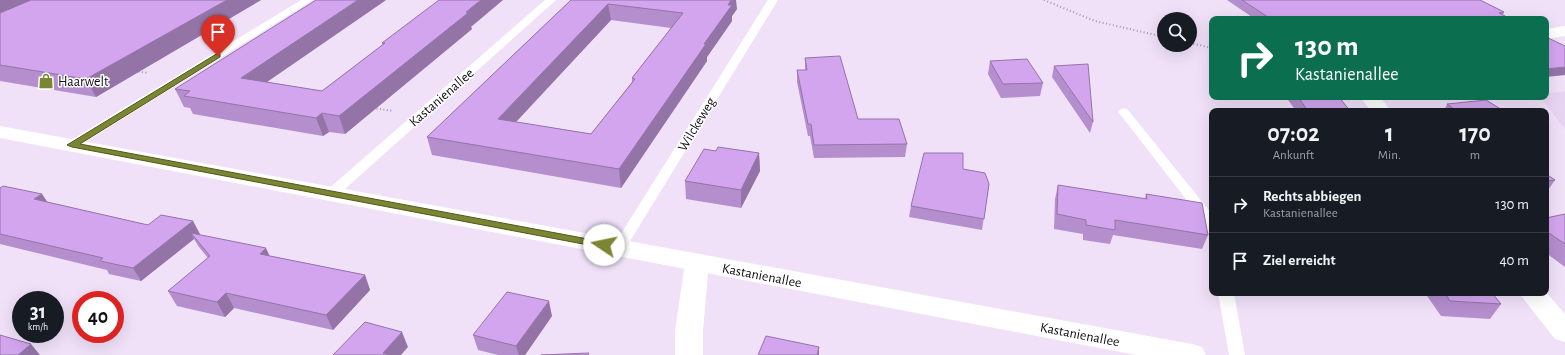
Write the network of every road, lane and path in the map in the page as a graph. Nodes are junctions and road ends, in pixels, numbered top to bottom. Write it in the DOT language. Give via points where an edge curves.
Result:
graph roads {
  1 [pos="308,0"];
  2 [pos="551,0"];
  3 [pos="773,0"];
  4 [pos="1044,0"];
  5 [pos="1565,31"];
  6 [pos="1549,34"];
  7 [pos="1157,36"];
  8 [pos="1197,45"];
  9 [pos="1209,47"];
  10 [pos="132,70"];
  11 [pos="179,79"];
  12 [pos="1372,100"];
  13 [pos="366,107"];
  14 [pos="1379,108"];
  15 [pos="1124,112"];
  16 [pos="420,115"];
  17 [pos="0,132"];
  18 [pos="72,145"];
  19 [pos="331,194"];
  20 [pos="1209,218"];
  21 [pos="619,248"];
  22 [pos="697,262"];
  23 [pos="1227,296"];
  24 [pos="1535,296"];
  25 [pos="1565,332"];
  26 [pos="689,355"];
  27 [pos="1192,355"];
  28 [pos="1237,355"];
  1 -- 11 [label="lane"];
  2 -- 16 [label="lane, Kastanienallee"];
  3 -- 21 [label="lane, Wilckeweg"];
  4 -- 7 [label="path" via="1095,21"];
  5 -- 6 [label="street"];
  8 -- 9 [label="path"];
  10 -- 11 [label="path"];
  11 -- 18 [label="lane"];
  12 -- 14 [label="street"];
  13 -- 16 [label="path"];
  15 -- 20 [label="lane"];
  16 -- 19 [label="lane, Kastanienallee"];
  17 -- 18 [label="street, Kastanienallee"];
  18 -- 19 [label="street, Kastanienallee"];
  19 -- 21 [label="street, Kastanienallee"];
  21 -- 22 [label="street, Kastanienallee"];
  22 -- 26 [label="street" via="689,331"];
  22 -- 27 [label="street, Kastanienallee"];
  23 -- 28 [label="lane"];
  24 -- 25 [label="street"];
}
